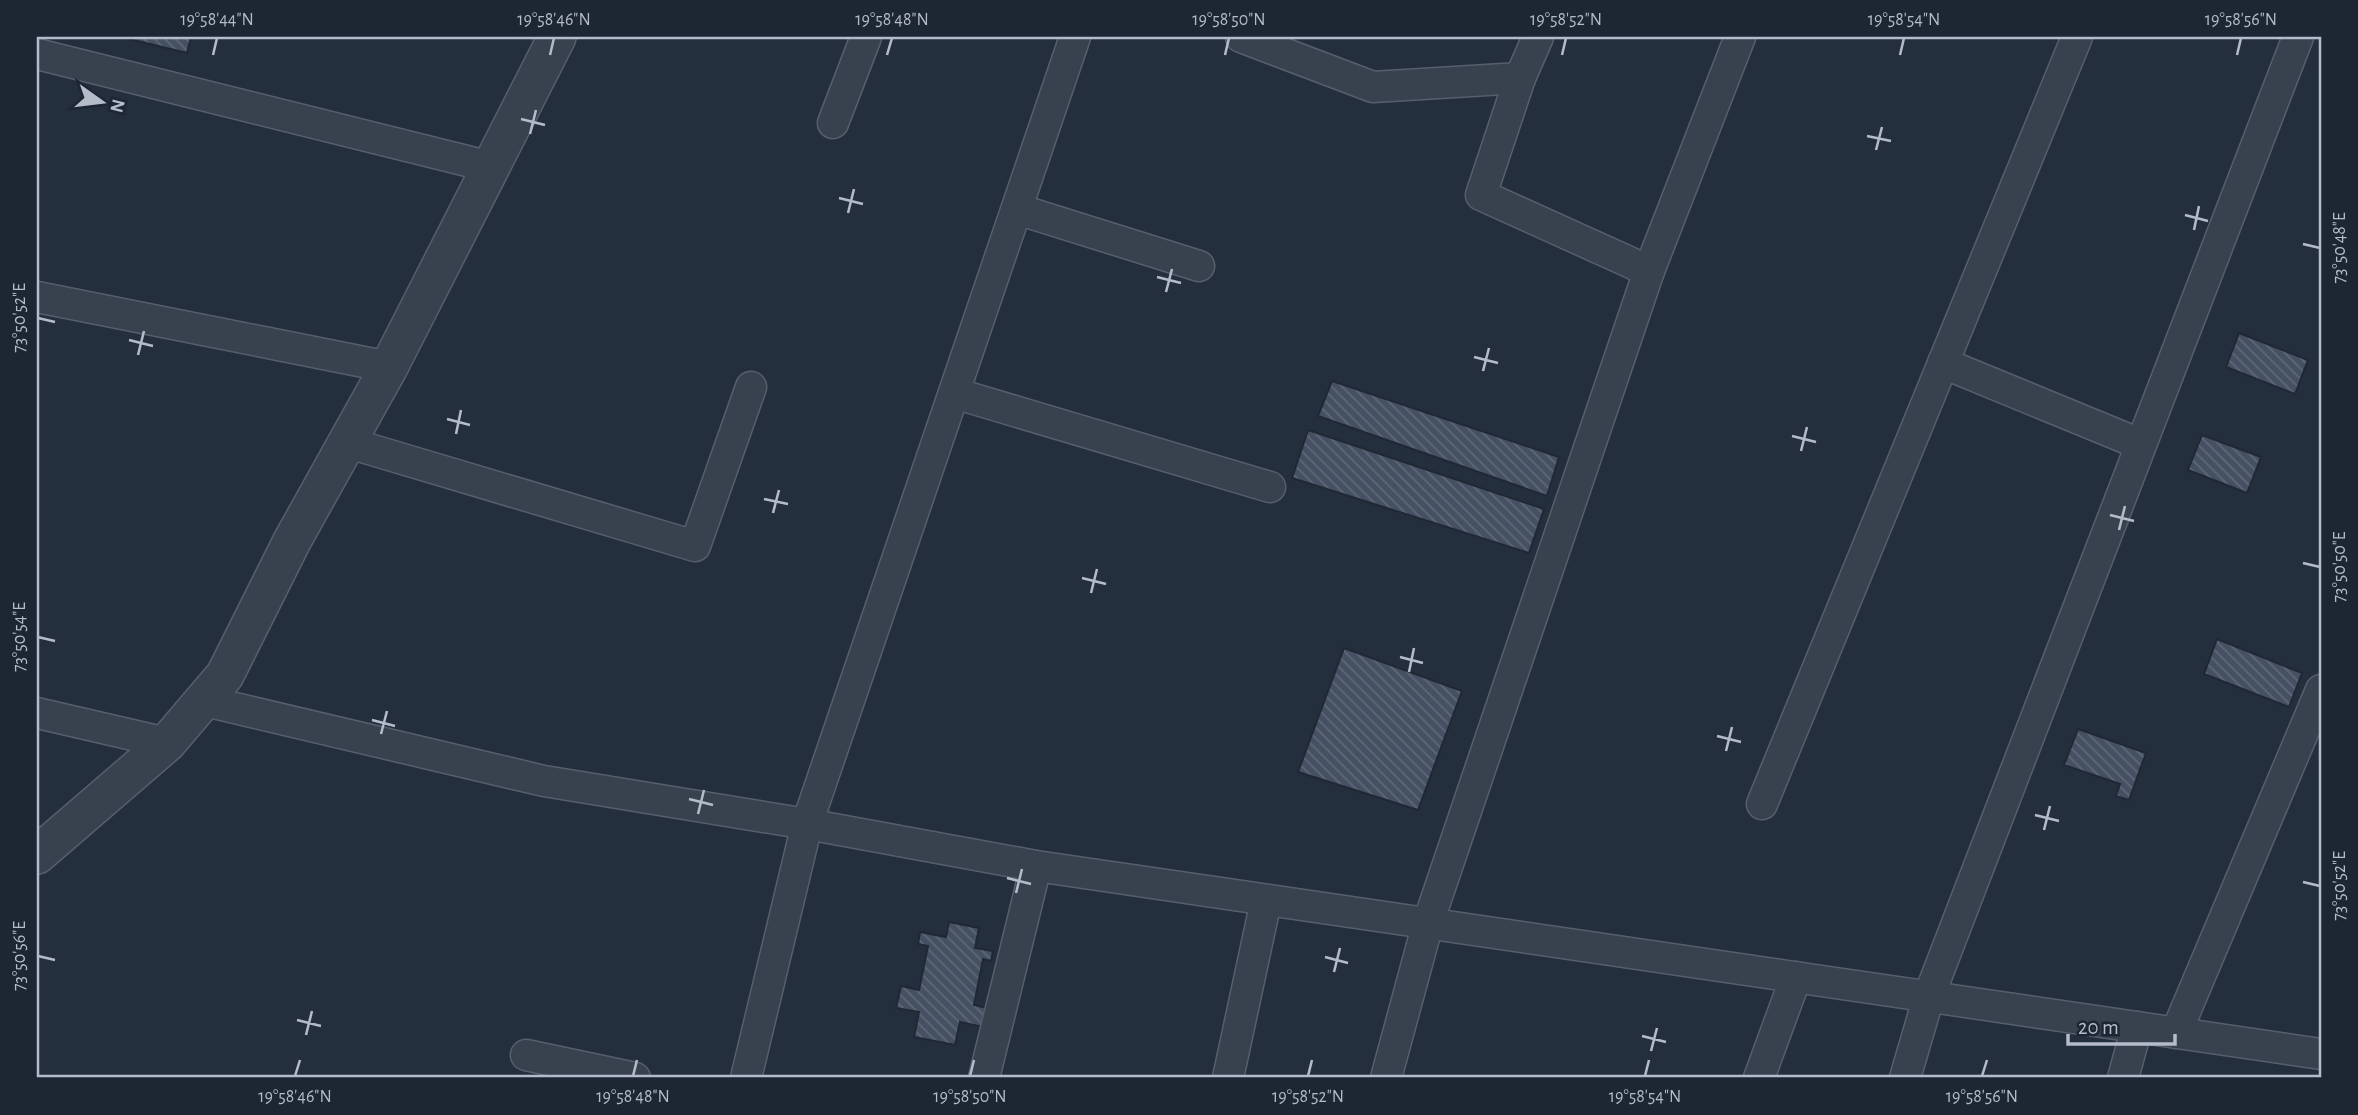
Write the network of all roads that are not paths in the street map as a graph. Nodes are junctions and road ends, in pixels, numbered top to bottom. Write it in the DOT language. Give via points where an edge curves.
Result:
graph roads {
  1 [pos="557,37"];
  2 [pos="866,37"];
  3 [pos="1075,37"];
  4 [pos="1241,37"];
  5 [pos="1538,37"];
  6 [pos="1740,37"];
  7 [pos="2077,37"];
  8 [pos="2298,37"];
  9 [pos="37,54"];
  10 [pos="1520,78"];
  11 [pos="833,123"];
  12 [pos="491,167"];
  13 [pos="1017,209"];
  14 [pos="1199,266"];
  15 [pos="1648,271"];
  16 [pos="37,297"];
  17 [pos="1943,363"];
  18 [pos="390,367"];
  19 [pos="751,387"];
  20 [pos="954,393"];
  21 [pos="349,443"];
  22 [pos="2140,444"];
  23 [pos="1270,488"];
  24 [pos="2321,690"];
  25 [pos="205,701"];
  26 [pos="37,713"];
  27 [pos="167,743"];
  28 [pos="1762,804"];
  29 [pos="807,824"];
  30 [pos="37,855"];
  31 [pos="1036,866"];
  32 [pos="1266,901"];
  33 [pos="1429,923"];
  34 [pos="1796,977"];
  35 [pos="1929,996"];
  36 [pos="2137,1027"];
  37 [pos="2176,1033"];
  38 [pos="2321,1054"];
  39 [pos="526,1055"];
  40 [pos="635,1078"];
  41 [pos="746,1078"];
  42 [pos="984,1078"];
  43 [pos="1228,1078"];
  44 [pos="1386,1078"];
  45 [pos="1759,1078"];
  46 [pos="1905,1078"];
  47 [pos="2123,1078"];
  1 -- 12 [label="street"];
  2 -- 11 [label="street"];
  3 -- 13 [label="street"];
  4 -- 10 [label="street" via="1373,87"];
  5 -- 10 [label="street"];
  6 -- 15 [label="street"];
  7 -- 17 [label="street"];
  8 -- 22 [label="street"];
  9 -- 12 [label="street"];
  10 -- 15 [label="street" via="1480,195"];
  12 -- 18 [label="street"];
  13 -- 14 [label="street"];
  13 -- 20 [label="street"];
  15 -- 33 [label="street"];
  16 -- 18 [label="street"];
  17 -- 22 [label="street"];
  17 -- 28 [label="street"];
  18 -- 21 [label="street"];
  19 -- 21 [label="street" via="695,546"];
  20 -- 23 [label="street"];
  20 -- 29 [label="street"];
  21 -- 25 [label="street" via="292,541 225,675"];
  22 -- 35 [label="street"];
  24 -- 37 [label="street"];
  25 -- 27 [label="street"];
  25 -- 29 [label="street" via="544,781"];
  26 -- 27 [label="street"];
  27 -- 30 [label="street"];
  29 -- 31 [label="street"];
  29 -- 41 [label="street"];
  31 -- 32 [label="street"];
  31 -- 42 [label="street"];
  32 -- 33 [label="street"];
  32 -- 43 [label="street"];
  33 -- 34 [label="street"];
  33 -- 44 [label="street"];
  34 -- 35 [label="street"];
  34 -- 45 [label="street"];
  35 -- 36 [label="street"];
  35 -- 46 [label="street"];
  36 -- 37 [label="street"];
  36 -- 47 [label="street"];
  37 -- 38 [label="street"];
  39 -- 40 [label="street"];
}
